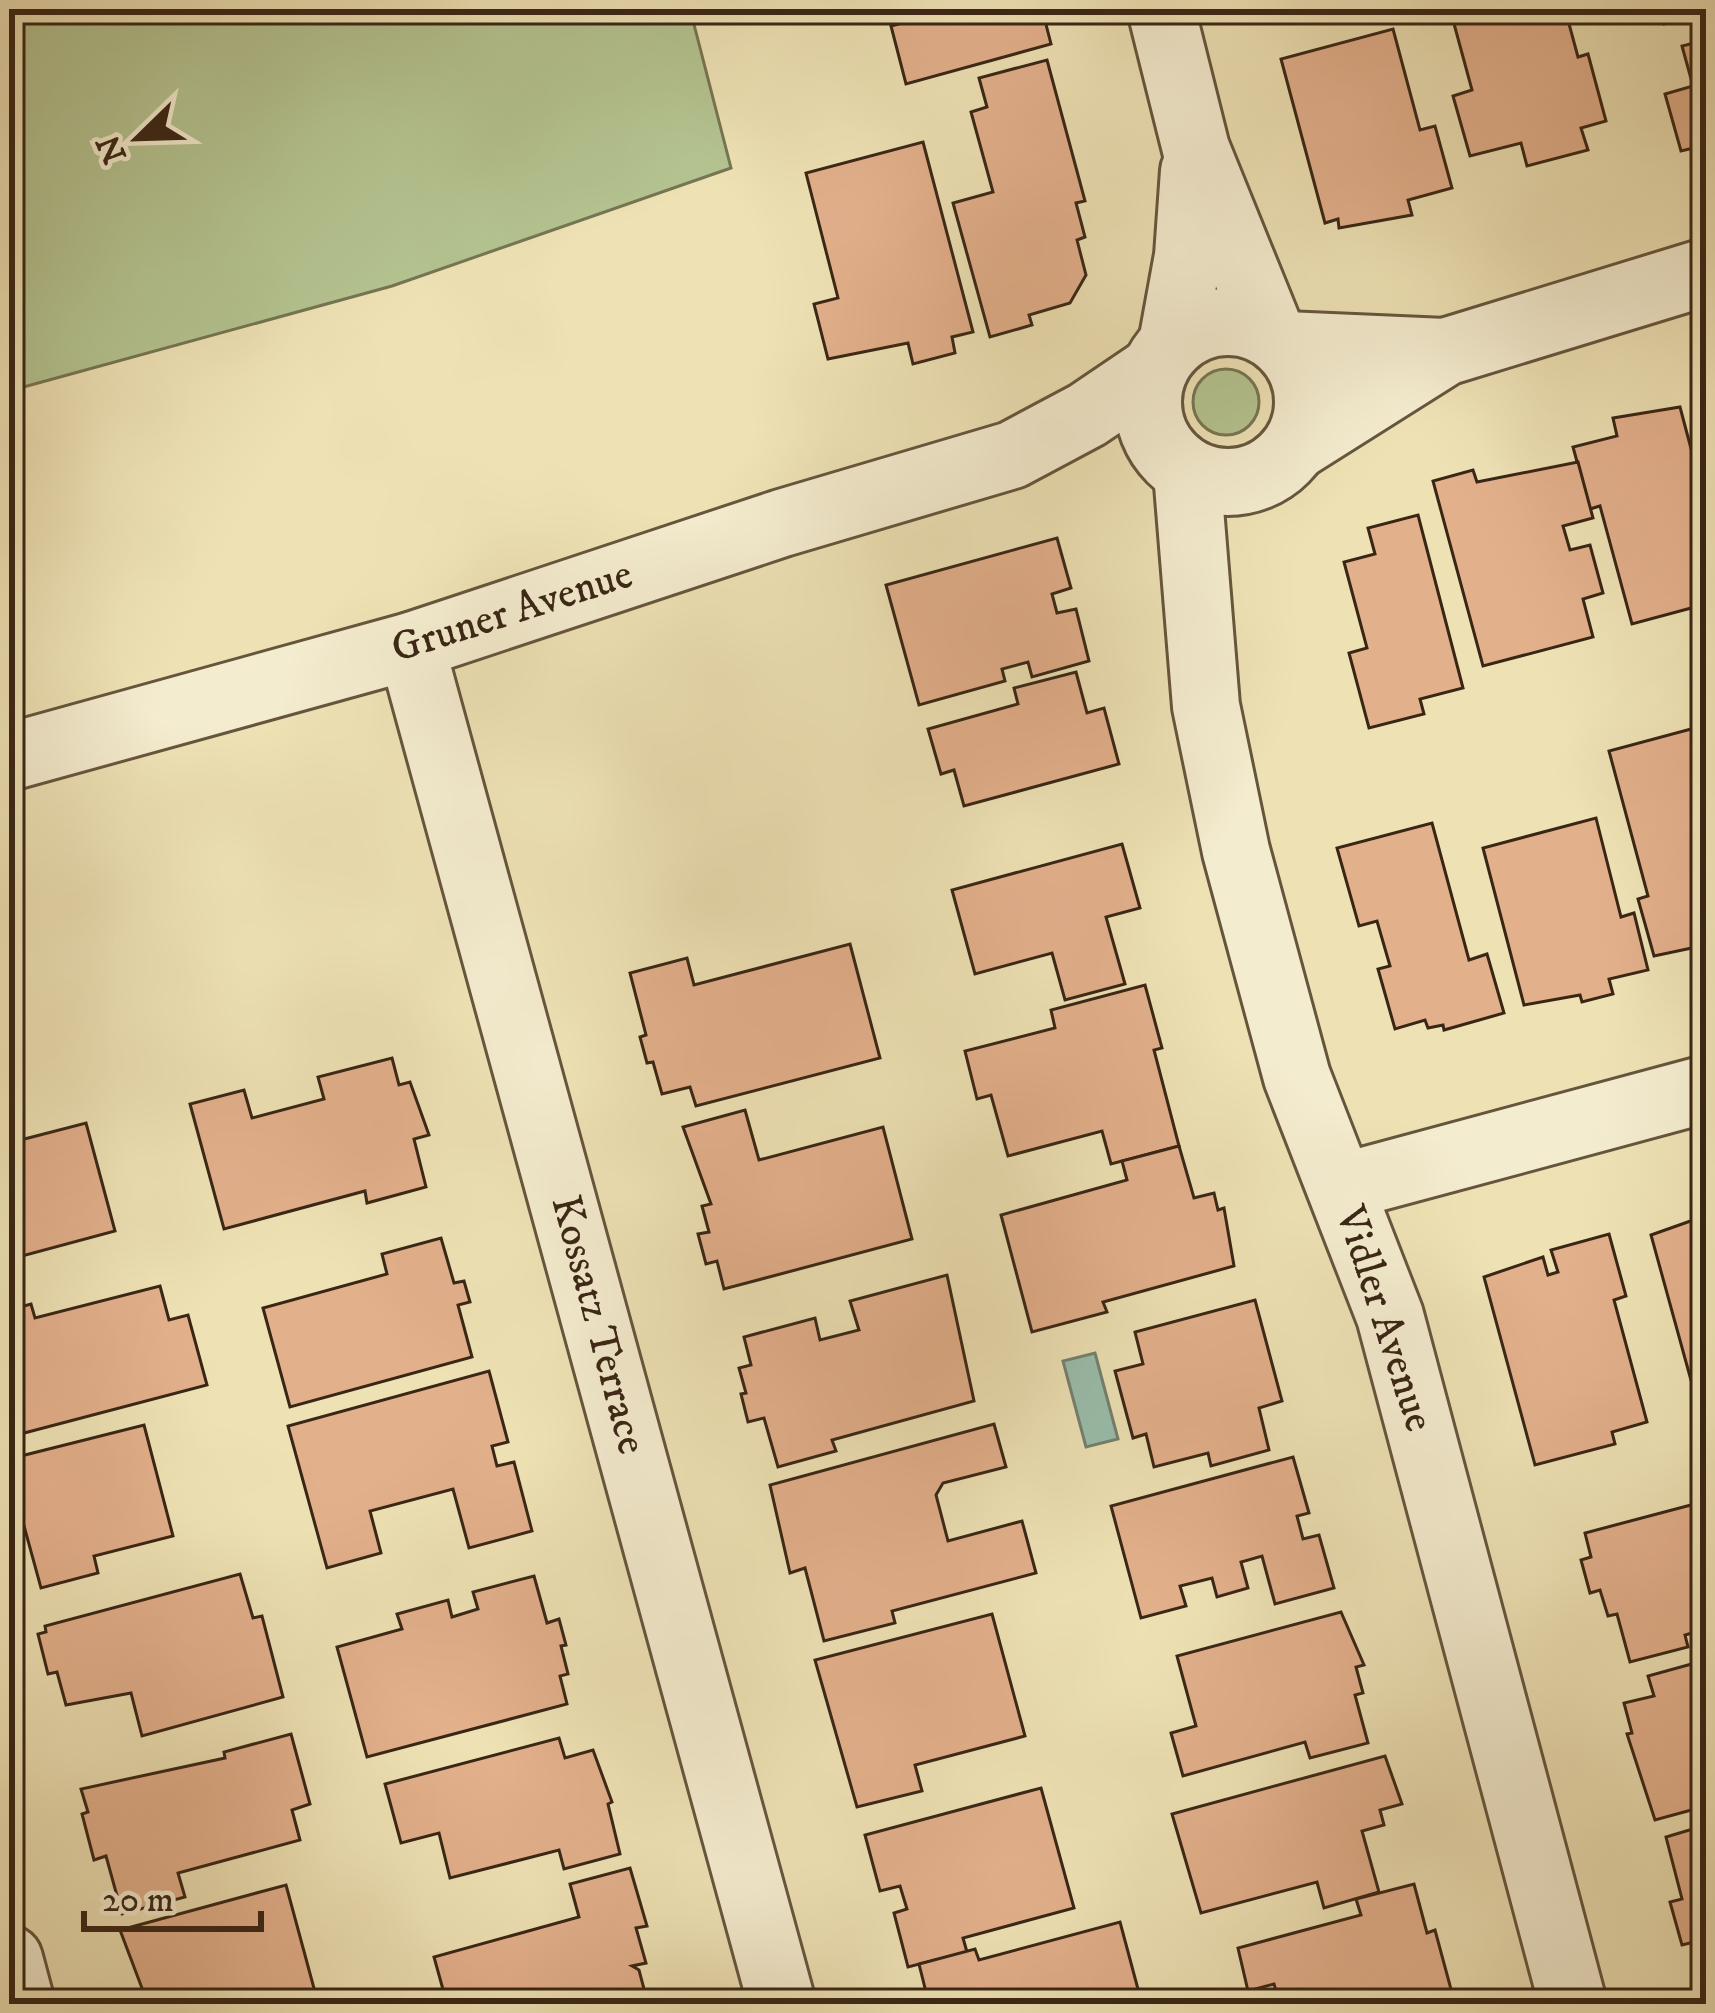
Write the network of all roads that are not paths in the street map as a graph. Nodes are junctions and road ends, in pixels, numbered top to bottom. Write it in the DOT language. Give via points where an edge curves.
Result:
graph roads {
  1 [pos="1161,9"];
  2 [pos="1196,149"];
  3 [pos="1706,272"];
  4 [pos="1278,339"];
  5 [pos="1445,352"];
  6 [pos="1164,356"];
  7 [pos="1012,455"];
  8 [pos="1288,456"];
  9 [pos="1178,465"];
  10 [pos="1203,634"];
  11 [pos="411,646"];
  12 [pos="9,757"];
  13 [pos="1706,1089"];
  14 [pos="1342,1187"];
  15 [pos="9,1959"];
  16 [pos="21,2004"];
  17 [pos="782,2004"];
  18 [pos="1573,2004"];
  1 -- 2 [label="street"];
  2 -- 4 [label="street"];
  2 -- 6 [label="street" via="1188,256"];
  3 -- 5 [label="street"];
  4 -- 5 [label="street"];
  4 -- 6 [label="street" via="1233,321 1190,331"];
  4 -- 8 [label="street" via="1301,367 1308,394 1306,422"];
  5 -- 8 [label="street"];
  6 -- 7 [label="street, Gruner Avenue" via="1087,415"];
  6 -- 9 [label="street" via="1148,408 1154,435"];
  7 -- 9 [label="street, Gruner Avenue" via="1097,452"];
  7 -- 11 [label="street, Gruner Avenue"];
  8 -- 9 [label="street" via="1233,483"];
  8 -- 10 [label="street, Vidler Avenue" via="1233,552"];
  9 -- 10 [label="street, Vidler Avenue"];
  10 -- 14 [label="street, Vidler Avenue" via="1220,787 1297,1077"];
  11 -- 12 [label="street, Gruner Avenue"];
  11 -- 17 [label="street, Kossatz Terrace"];
  13 -- 14 [label="street"];
  14 -- 18 [label="street, Vidler Avenue" via="1390,1316"];
  15 -- 16 [label="street"];
}
